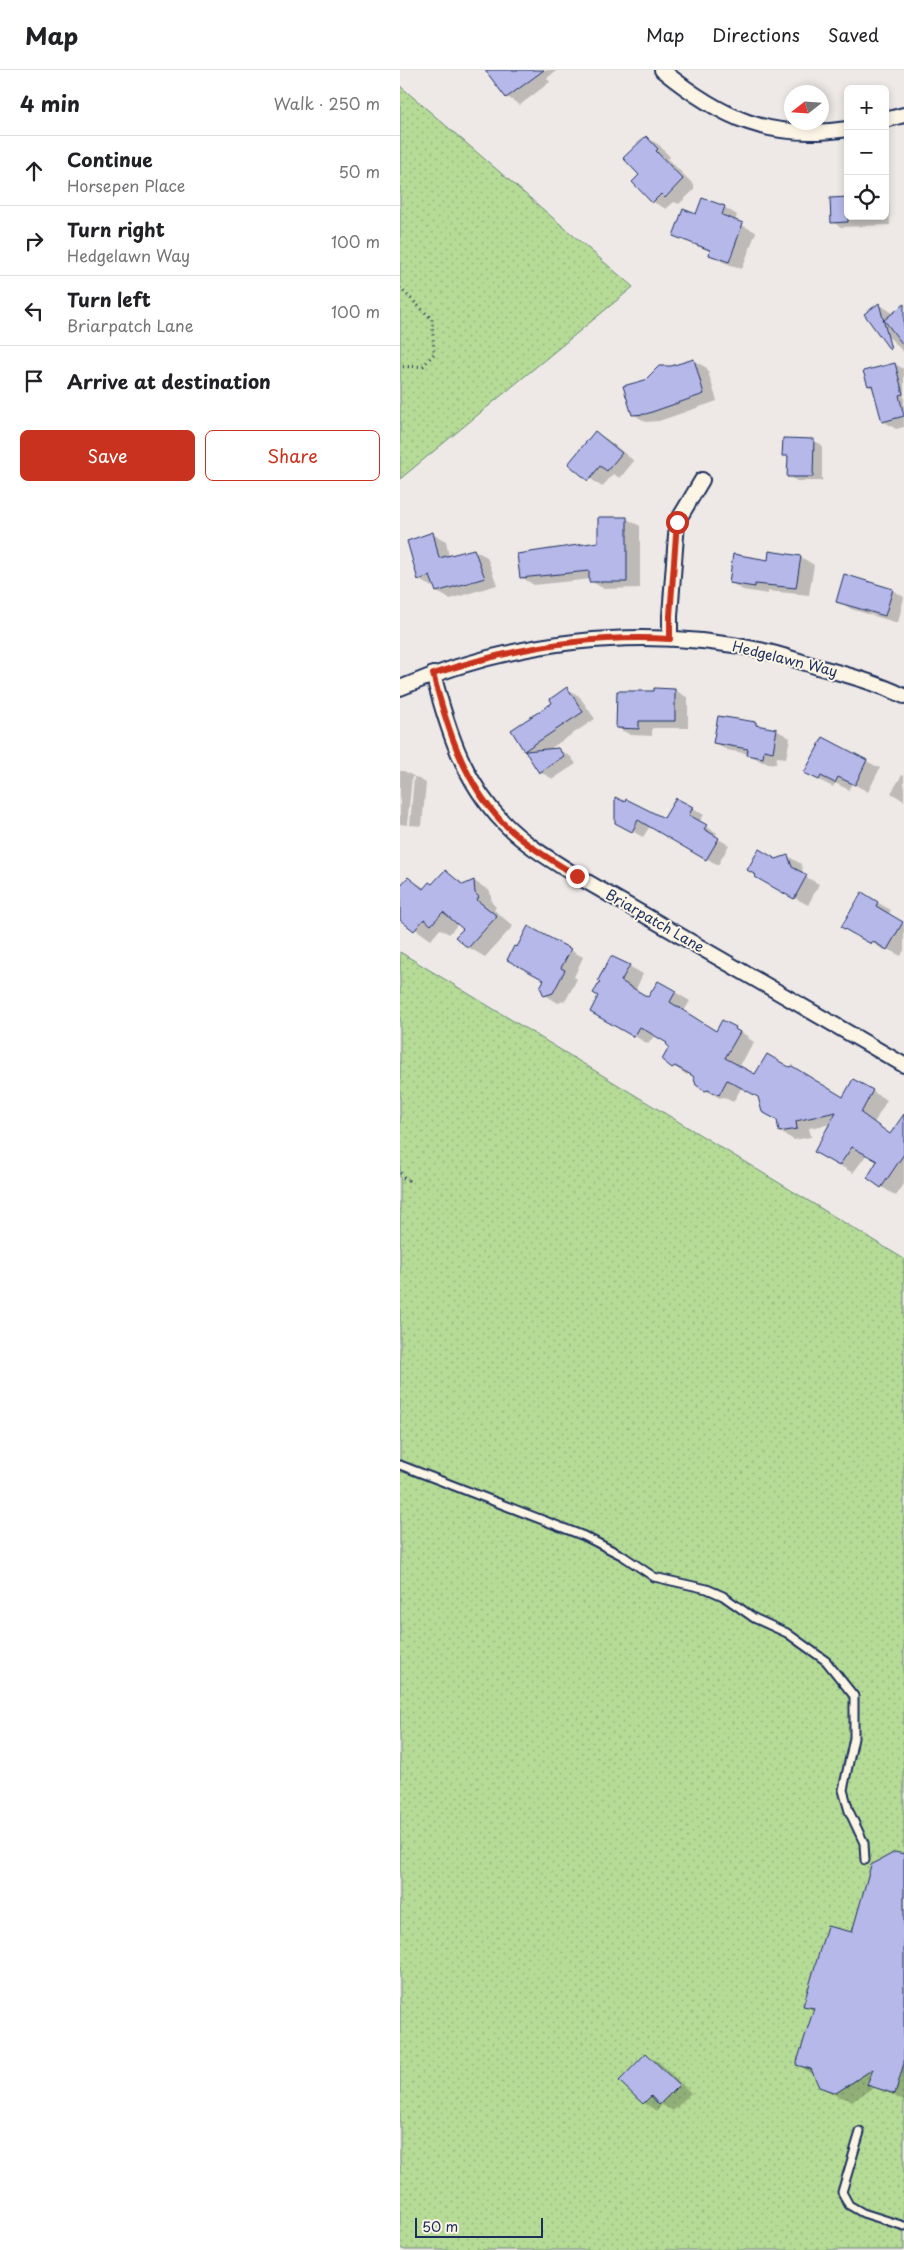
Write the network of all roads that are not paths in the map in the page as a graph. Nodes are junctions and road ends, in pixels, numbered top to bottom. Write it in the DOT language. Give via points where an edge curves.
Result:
graph roads {
  1 [pos="662,70"];
  2 [pos="904,115"];
  3 [pos="889,119"];
  4 [pos="844,130"];
  5 [pos="702,480"];
  6 [pos="670,639"];
  7 [pos="433,674"];
  8 [pos="400,688"];
  9 [pos="904,696"];
  10 [pos="904,1065"];
  11 [pos="400,1465"];
  12 [pos="865,1860"];
  13 [pos="860,2132"];
  14 [pos="904,2226"];
  1 -- 4 [label="street" via="723,113 748,123 800,132"];
  2 -- 3 [label="street"];
  5 -- 6 [label="street" via="677,522"];
  6 -- 7 [label="street, Hedgelawn Way" via="562,643 483,658"];
  6 -- 9 [label="street, Hedgelawn Way" via="761,650 882,685"];
  7 -- 8 [label="street, Hedgelawn Way"];
  7 -- 10 [label="street, Briarpatch Lane" via="452,741 466,771 502,822 518,836 577,876"];
  11 -- 12 [label="lane" via="584,1536 624,1556 654,1577 723,1596 754,1618 787,1633 826,1661 854,1696 854,1738 843,1790 864,1843"];
  13 -- 14 [label="lane" via="842,2192 849,2205 863,2213"];
}
